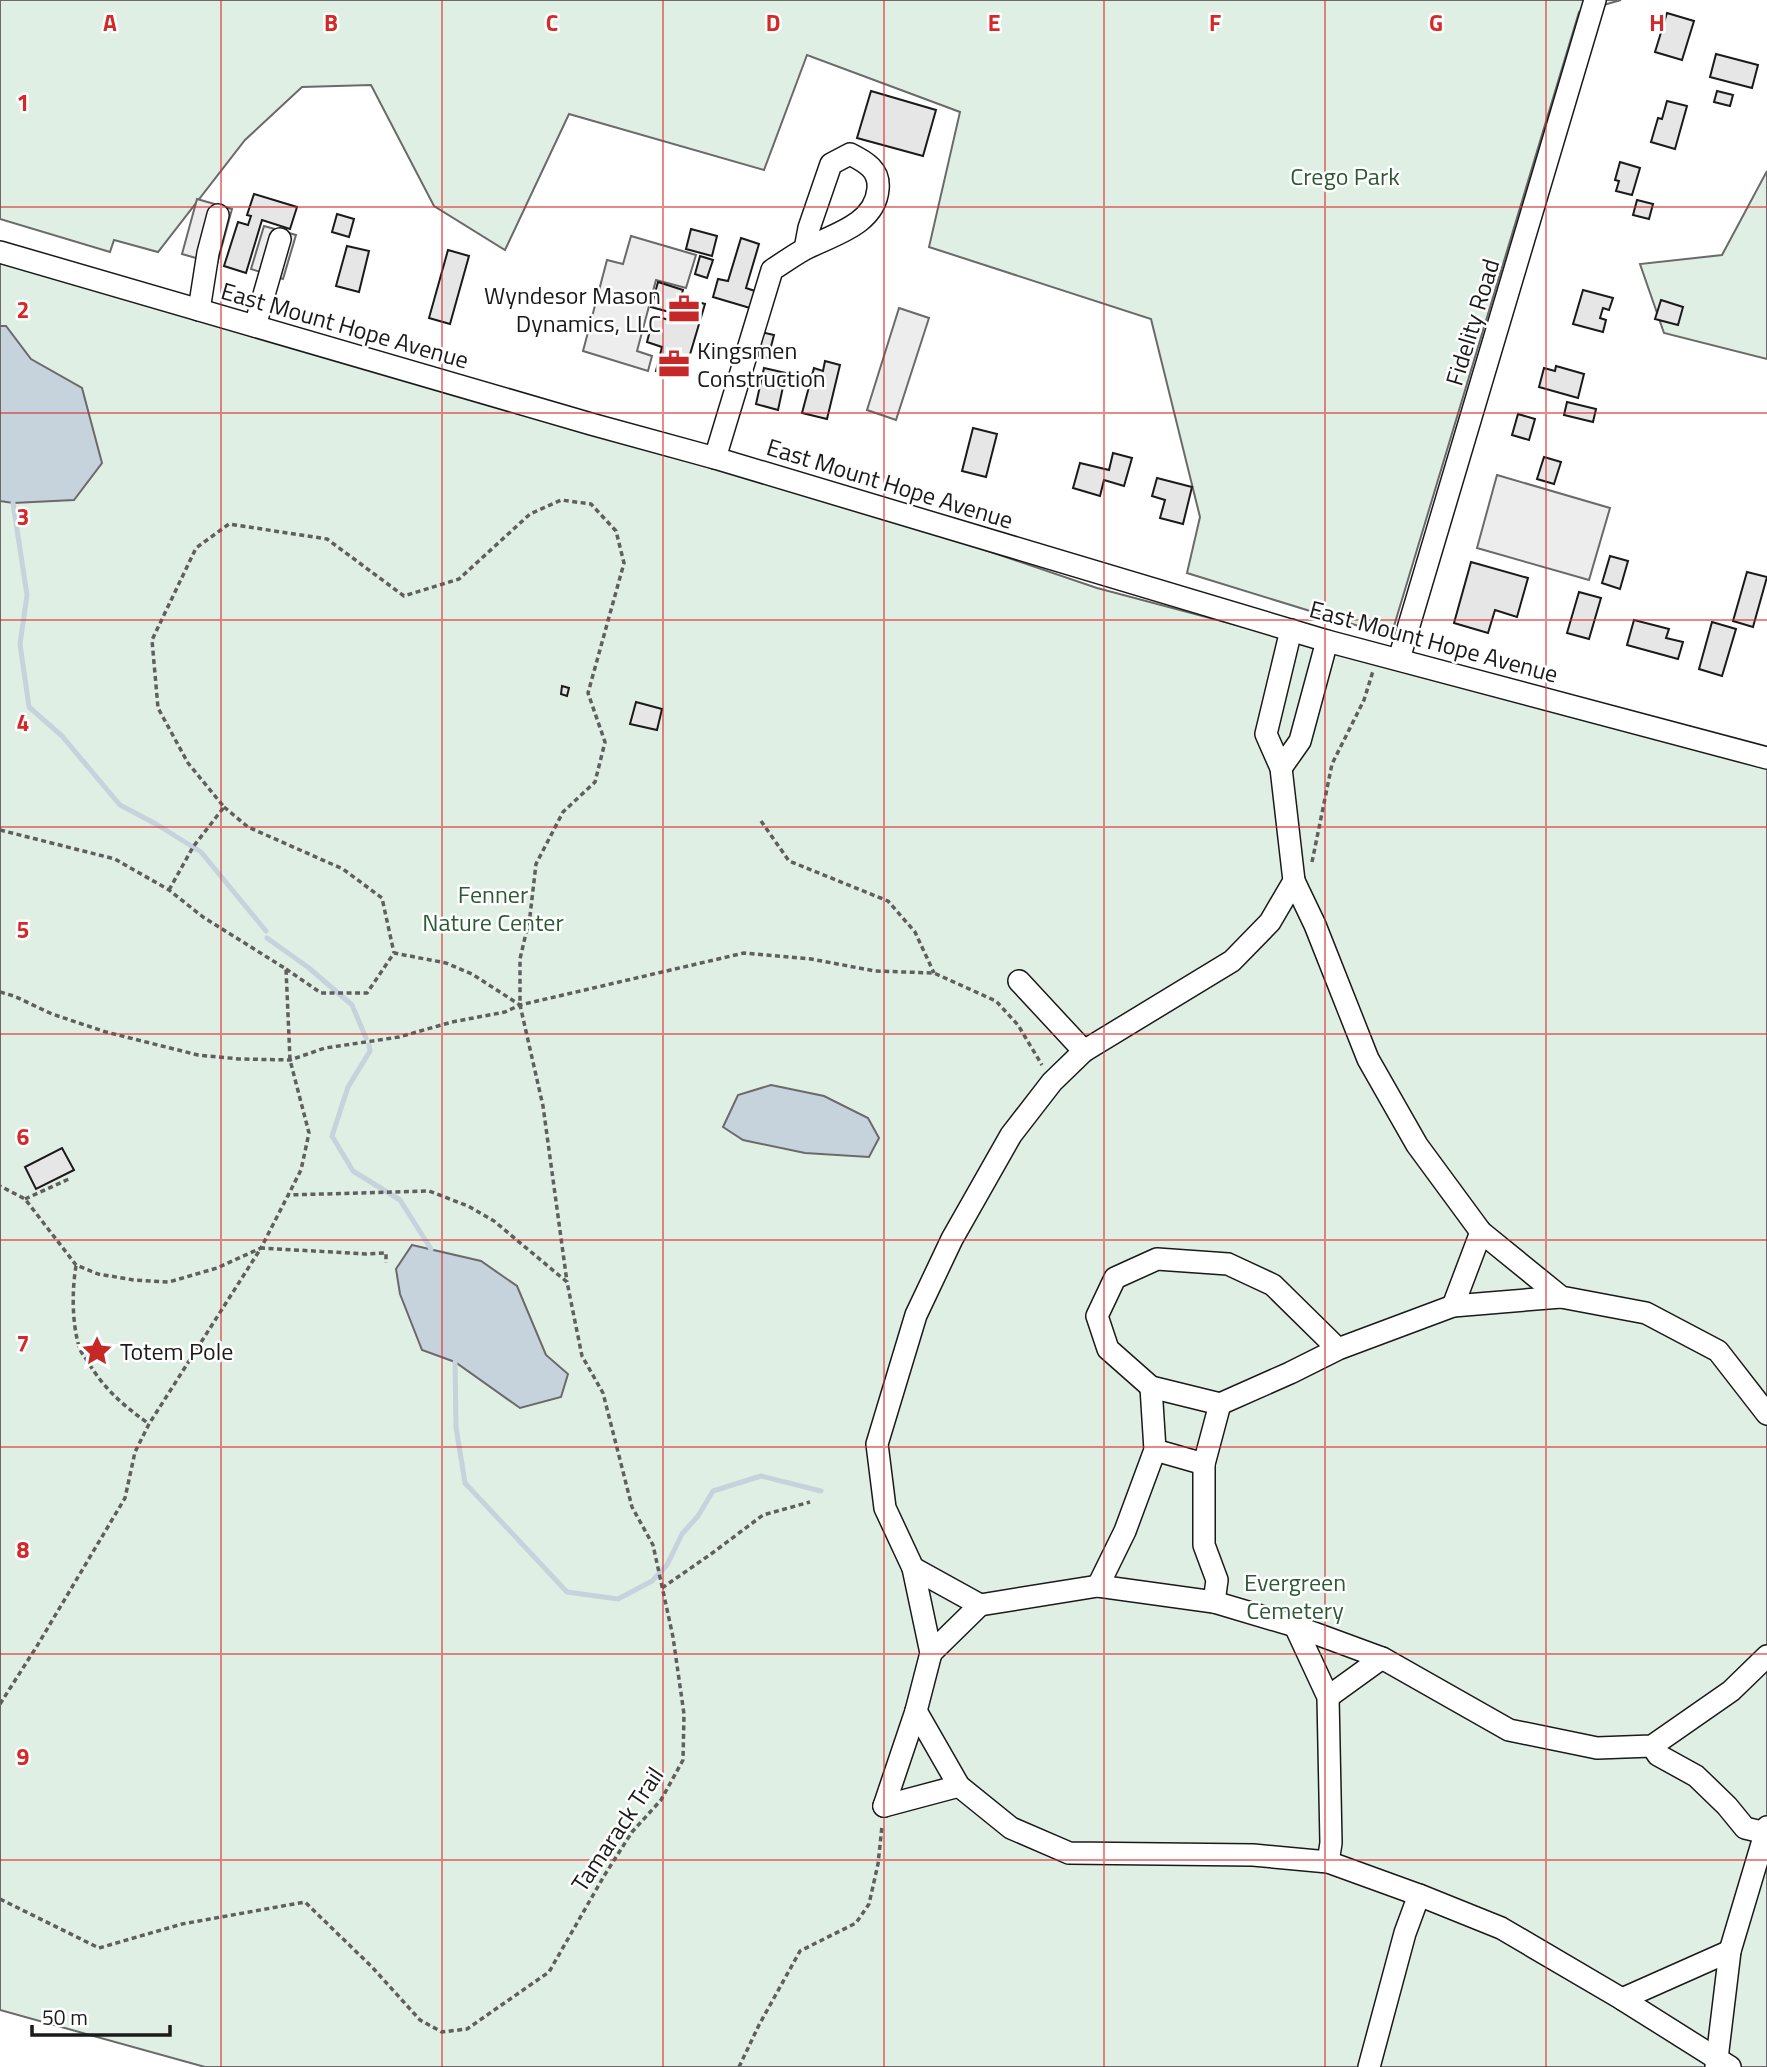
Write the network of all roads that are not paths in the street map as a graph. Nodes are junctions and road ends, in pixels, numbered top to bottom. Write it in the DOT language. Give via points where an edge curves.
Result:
graph roads {
  1 [pos="1595,0"];
  2 [pos="218,215"];
  3 [pos="280,239"];
  4 [pos="805,249"];
  5 [pos="0,252"];
  6 [pos="199,310"];
  7 [pos="255,326"];
  8 [pos="715,458"];
  9 [pos="1291,630"];
  10 [pos="1327,640"];
  11 [pos="1399,659"];
  12 [pos="1767,758"];
  13 [pos="1281,768"];
  14 [pos="1294,881"];
  15 [pos="1019,981"];
  16 [pos="1084,1051"];
  17 [pos="1481,1232"];
  18 [pos="1561,1297"];
  19 [pos="1453,1306"];
  20 [pos="1338,1349"];
  21 [pos="1151,1387"];
  22 [pos="1220,1404"];
  23 [pos="1767,1413"];
  24 [pos="1155,1450"];
  25 [pos="1204,1464"];
  26 [pos="913,1568"];
  27 [pos="1098,1586"];
  28 [pos="1214,1602"];
  29 [pos="980,1605"];
  30 [pos="1294,1626"];
  31 [pos="931,1653"];
  32 [pos="1767,1656"];
  33 [pos="1382,1658"];
  34 [pos="1328,1697"];
  35 [pos="916,1711"];
  36 [pos="1652,1746"];
  37 [pos="959,1786"];
  38 [pos="1766,1830"];
  39 [pos="1328,1862"];
  40 [pos="1419,1895"];
  41 [pos="1730,1951"];
  42 [pos="1622,1999"];
  43 [pos="1721,2065"];
  44 [pos="1369,2067"];
  1 -- 11 [label="street, Fidelity Road"];
  2 -- 6 [label="street"];
  3 -- 7 [label="street"];
  4 -- 8 [label="street" via="772,270"];
  5 -- 6 [label="street, East Mount Hope Avenue"];
  6 -- 7 [label="street, East Mount Hope Avenue"];
  7 -- 8 [label="street, East Mount Hope Avenue"];
  8 -- 9 [label="street, East Mount Hope Avenue"];
  9 -- 10 [label="street, East Mount Hope Avenue"];
  9 -- 13 [label="street" via="1266,733"];
  10 -- 11 [label="street, East Mount Hope Avenue"];
  10 -- 13 [label="street" via="1300,741"];
  11 -- 12 [label="street, East Mount Hope Avenue"];
  13 -- 14 [label="street"];
  14 -- 16 [label="street" via="1270,922 1232,961"];
  14 -- 17 [label="street" via="1368,1059 1418,1145"];
  15 -- 16 [label="street"];
  16 -- 26 [label="street" via="1052,1082 1011,1135 952,1239 916,1315 877,1444 885,1508"];
  17 -- 18 [label="street"];
  17 -- 19 [label="street"];
  18 -- 19 [label="street"];
  18 -- 23 [label="street" via="1646,1313 1718,1351"];
  19 -- 20 [label="street"];
  20 -- 21 [label="street" via="1273,1285 1228,1264 1157,1259 1115,1278 1097,1316 1108,1349"];
  20 -- 22 [label="street"];
  21 -- 22 [label="street"];
  21 -- 24 [label="street"];
  22 -- 25 [label="street"];
  24 -- 25 [label="street"];
  24 -- 27 [label="street" via="1125,1531"];
  25 -- 28 [label="street" via="1204,1545 1217,1580"];
  26 -- 29 [label="street"];
  26 -- 31 [label="street"];
  27 -- 28 [label="street"];
  27 -- 29 [label="street"];
  28 -- 30 [label="street"];
  29 -- 31 [label="street"];
  30 -- 33 [label="street"];
  30 -- 34 [label="street"];
  31 -- 35 [label="street"];
  32 -- 36 [label="street" via="1731,1691"];
  33 -- 34 [label="street"];
  33 -- 36 [label="street" via="1509,1730 1597,1748"];
  34 -- 39 [label="street"];
  35 -- 37 [label="street"];
  35 -- 37 [label="street" via="884,1806"];
  36 -- 38 [label="street" via="1658,1755 1696,1776 1745,1828"];
  37 -- 39 [label="street" via="1011,1828 1069,1853 1252,1855"];
  38 -- 41 [label="street"];
  39 -- 40 [label="street"];
  40 -- 42 [label="street" via="1501,1928"];
  40 -- 44 [label="street"];
  41 -- 42 [label="street"];
  41 -- 43 [label="street"];
  42 -- 43 [label="street"];
}
